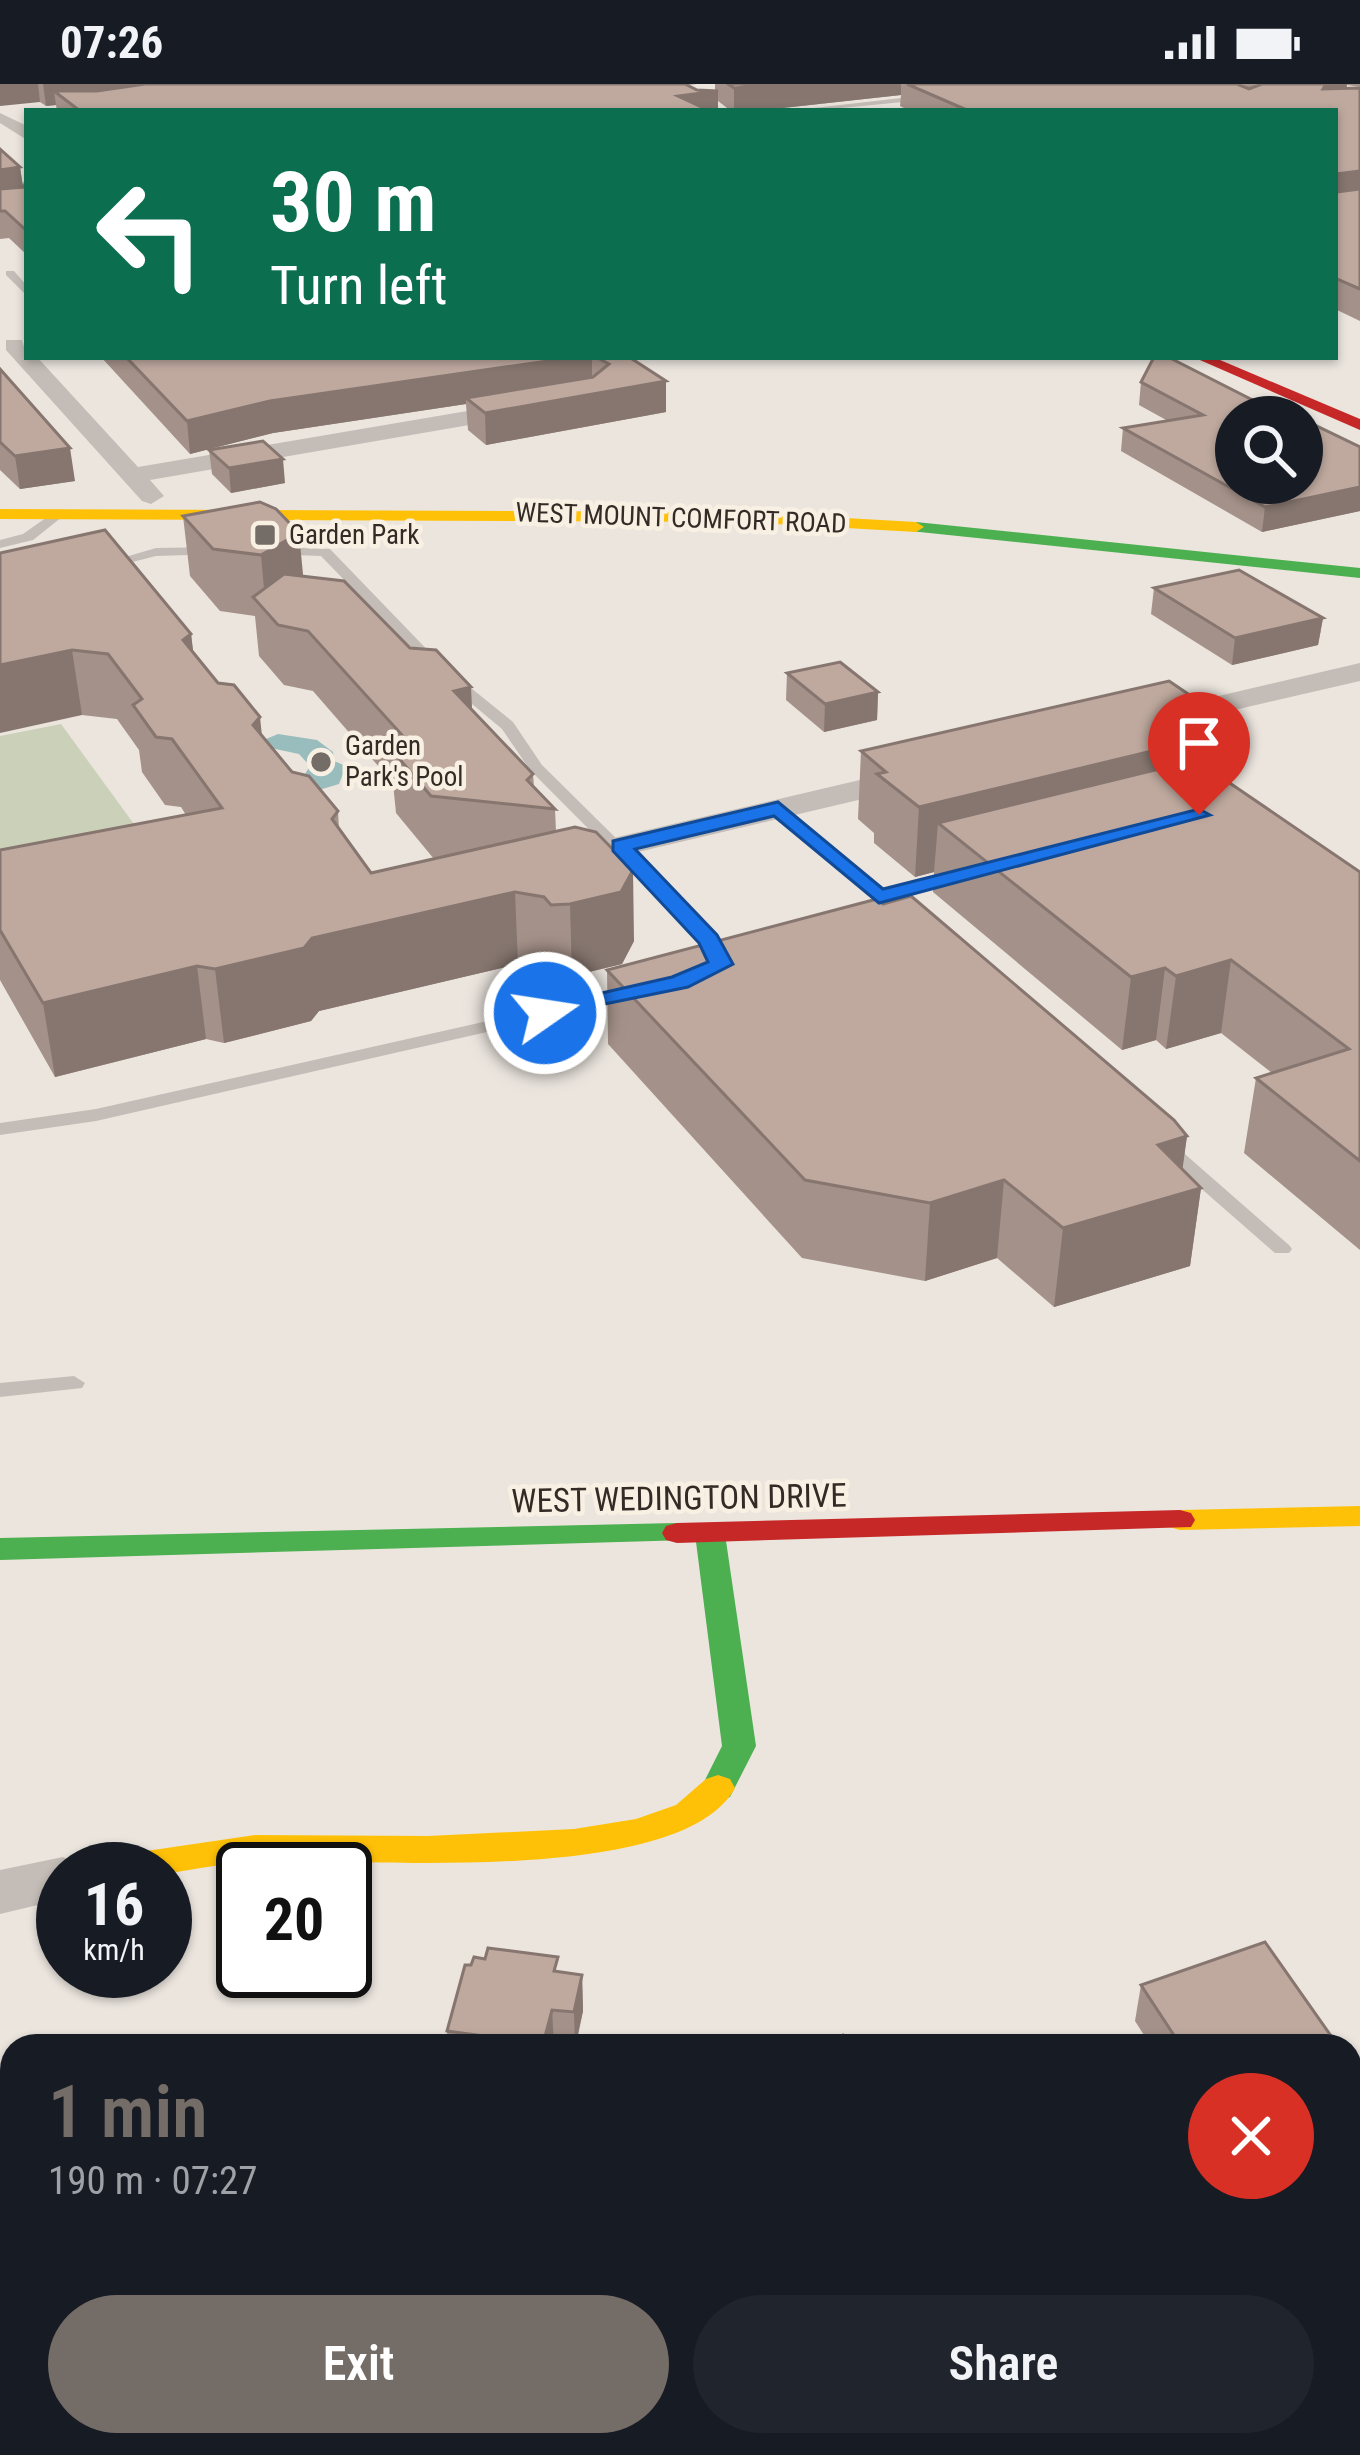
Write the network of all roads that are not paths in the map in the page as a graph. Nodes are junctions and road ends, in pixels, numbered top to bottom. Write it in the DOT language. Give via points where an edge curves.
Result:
graph roads {
  1 [pos="932,96"];
  2 [pos="838,108"];
  3 [pos="10,273"];
  4 [pos="24,289"];
  5 [pos="27,360"];
  6 [pos="1206,360"];
  7 [pos="1253,360"];
  8 [pos="1296,396"];
  9 [pos="1301,396"];
  10 [pos="547,404"];
  11 [pos="1323,408"];
  12 [pos="1360,426"];
  13 [pos="135,476"];
  14 [pos="0,514"];
  15 [pos="57,514"];
  16 [pos="166,515"];
  17 [pos="329,516"];
  18 [pos="0,544"];
  19 [pos="242,550"];
  20 [pos="262,550"];
  21 [pos="325,552"];
  22 [pos="89,569"];
  23 [pos="1360,573"];
  24 [pos="1360,672"];
  25 [pos="1115,729"];
  26 [pos="935,772"];
  27 [pos="778,809"];
  28 [pos="621,846"];
  29 [pos="970,873"];
  30 [pos="879,896"];
  31 [pos="914,927"];
  32 [pos="700,974"];
  33 [pos="656,988"];
  34 [pos="1142,1126"];
  35 [pos="0,1129"];
  36 [pos="1282,1249"];
  37 [pos="74,1384"];
  38 [pos="0,1390"];
  39 [pos="1360,1516"];
  40 [pos="710,1534"];
  41 [pos="0,1549"];
  42 [pos="192,1857"];
  43 [pos="36,1884"];
  44 [pos="0,1892"];
  1 -- 2 [label="lane"];
  3 -- 4 [label="lane"];
  5 -- 13 [label="street"];
  6 -- 8 [label="street" via="1262,389"];
  7 -- 9 [label="street" via="1298,383"];
  10 -- 13 [label="street"];
  11 -- 12 [label="street"];
  13 -- 16 [label="street"];
  14 -- 15 [label="street, WEST MOUNT COMFORT ROAD"];
  15 -- 16 [label="street, WEST MOUNT COMFORT ROAD"];
  15 -- 18 [label="lane" via="28,537"];
  16 -- 17 [label="street, WEST MOUNT COMFORT ROAD"];
  17 -- 21 [label="lane"];
  17 -- 23 [label="street, WEST MOUNT COMFORT ROAD" via="839,522"];
  19 -- 22 [label="lane" via="156,552"];
  20 -- 21 [label="lane"];
  21 -- 28 [label="lane" via="453,682 493,707 536,767"];
  24 -- 25 [label="street"];
  26 -- 27 [label="street"];
  27 -- 28 [label="street"];
  27 -- 30 [label="lane"];
  28 -- 32 [label="lane" via="709,940 722,964"];
  29 -- 30 [label="lane"];
  30 -- 31 [label="lane"];
  33 -- 35 [label="lane" via="96,1115"];
  34 -- 36 [label="lane"];
  37 -- 38 [label="lane"];
  39 -- 40 [label="street, WEST WEDINGTON DRIVE"];
  40 -- 41 [label="street, WEST WEDINGTON DRIVE"];
  40 -- 42 [label="street" via="739,1747 714,1795 663,1824 608,1838 476,1850 252,1848"];
  43 -- 44 [label="street"];
}
